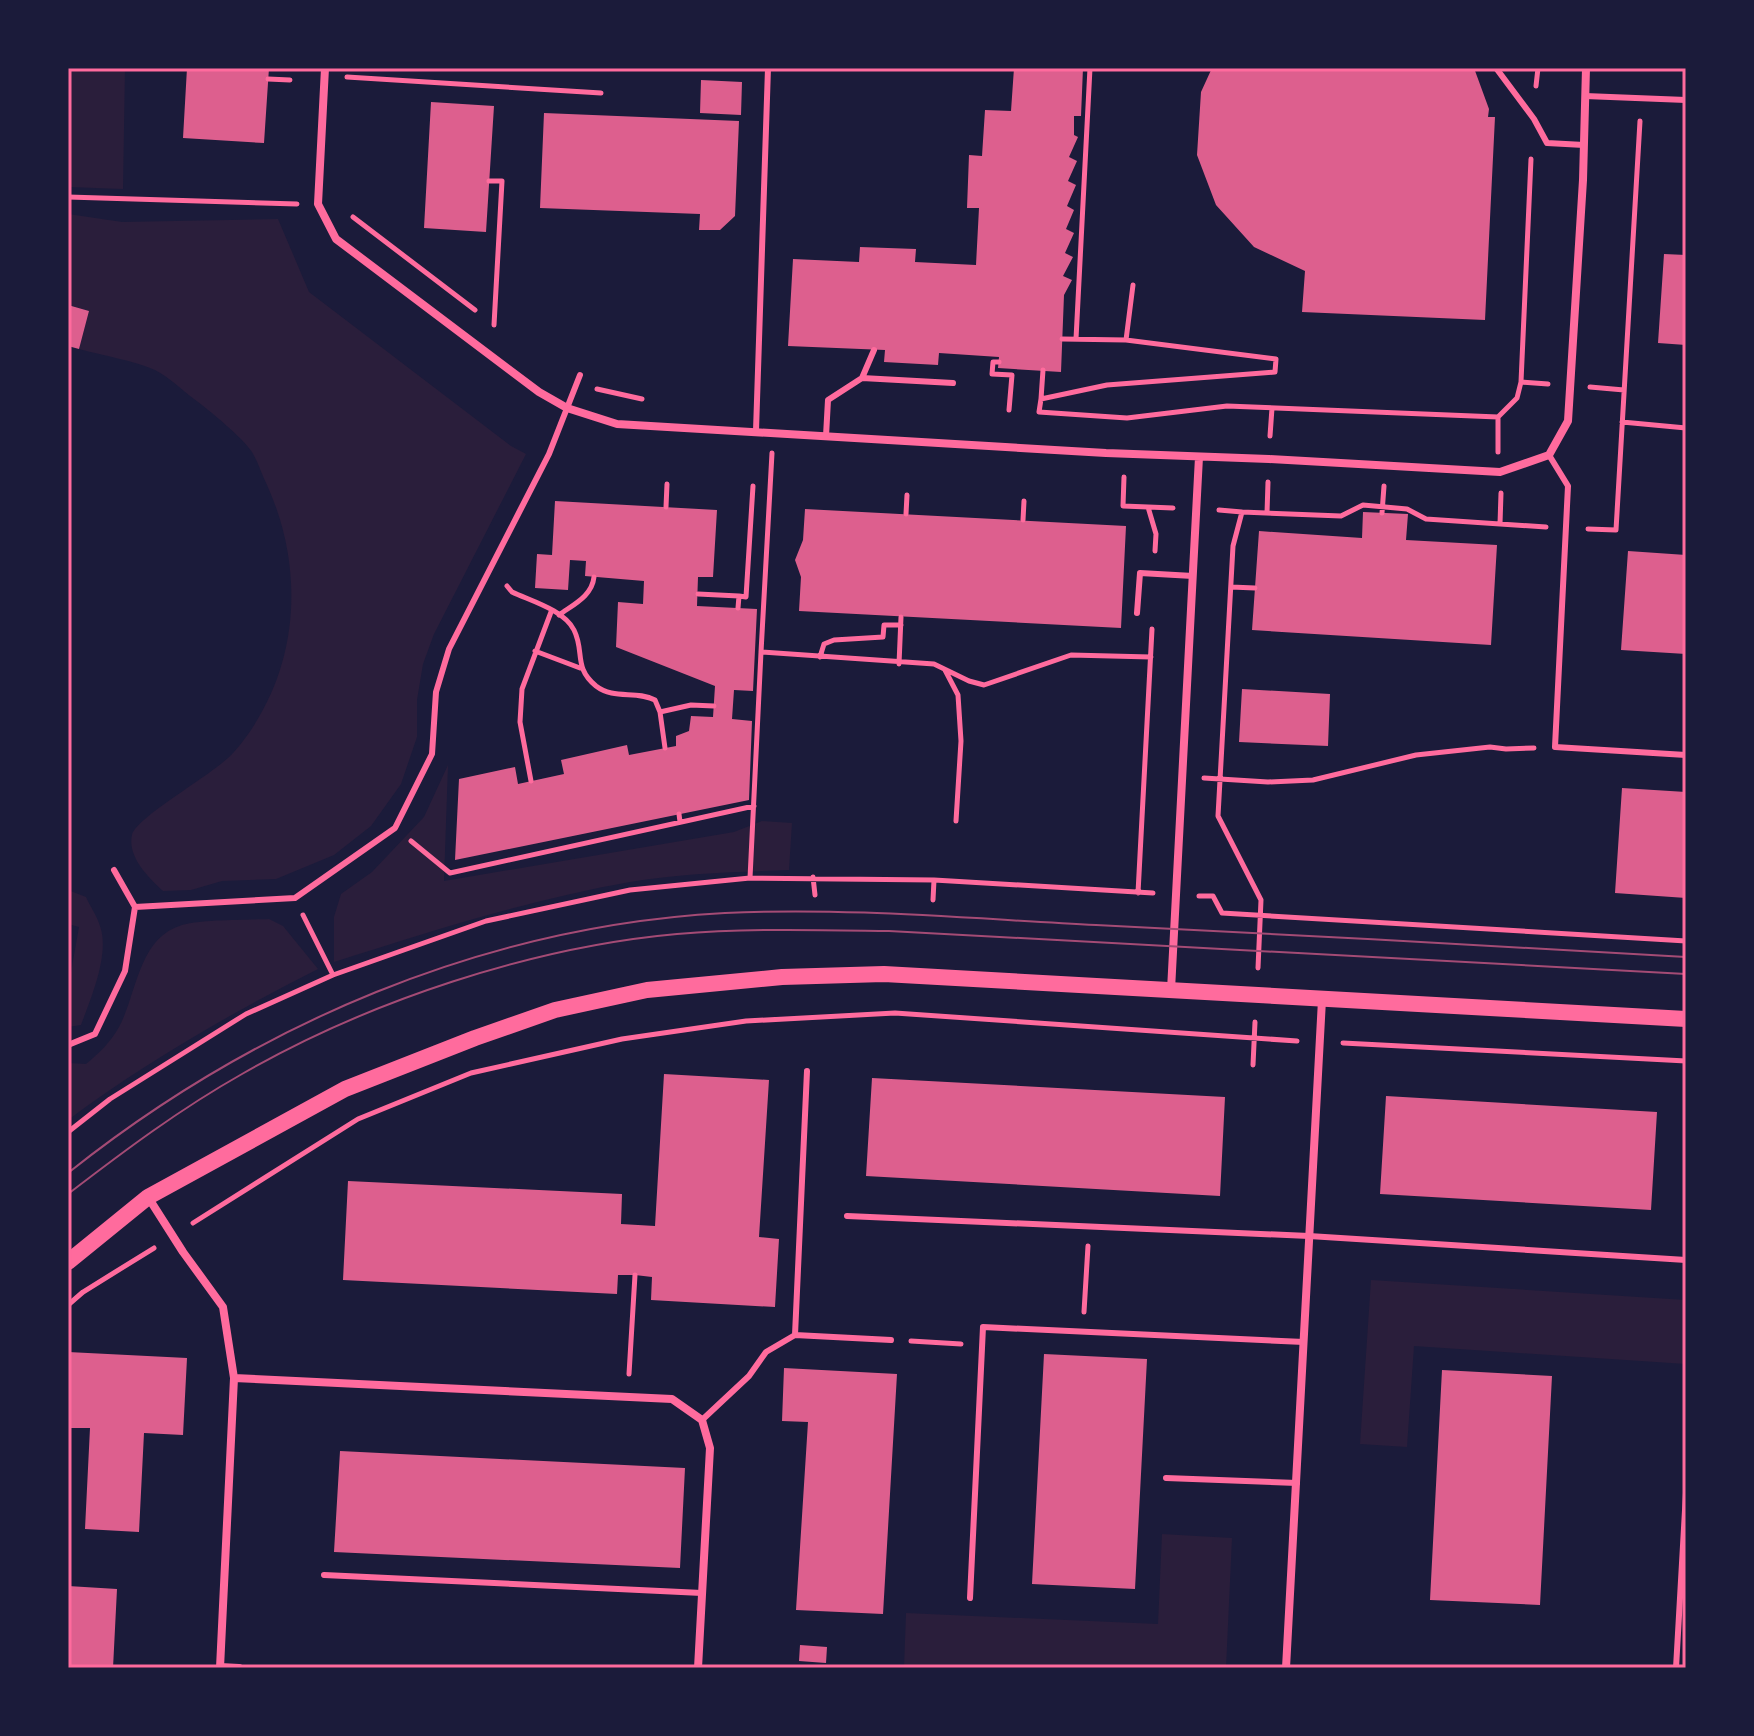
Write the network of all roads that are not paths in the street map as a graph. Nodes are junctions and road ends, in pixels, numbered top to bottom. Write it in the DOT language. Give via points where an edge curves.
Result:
graph roads {
  1 [pos="325,68"];
  2 [pos="768,68"];
  3 [pos="1496,68"];
  4 [pos="1586,68"];
  5 [pos="1585,96"];
  6 [pos="1686,100"];
  7 [pos="1584,145"];
  8 [pos="874,350"];
  9 [pos="579,378"];
  10 [pos="862,378"];
  11 [pos="953,383"];
  12 [pos="567,408"];
  13 [pos="756,431"];
  14 [pos="826,436"];
  15 [pos="1549,455"];
  16 [pos="1199,457"];
  17 [pos="1193,576"];
  18 [pos="1137,613"];
  19 [pos="1686,755"];
  20 [pos="114,870"];
  21 [pos="135,907"];
  22 [pos="1171,990"];
  23 [pos="1322,1000"];
  24 [pos="1686,1019"];
  25 [pos="68,1045"];
  26 [pos="807,1071"];
  27 [pos="148,1197"];
  28 [pos="847,1216"];
  29 [pos="1309,1236"];
  30 [pos="1686,1260"];
  31 [pos="68,1262"];
  32 [pos="795,1335"];
  33 [pos="891,1340"];
  34 [pos="1304,1342"];
  35 [pos="234,1378"];
  36 [pos="702,1420"];
  37 [pos="1166,1478"];
  38 [pos="1297,1483"];
  39 [pos="1686,1493"];
  40 [pos="324,1575"];
  41 [pos="702,1593"];
  42 [pos="970,1598"];
  43 [pos="220,1668"];
  44 [pos="239,1668"];
  45 [pos="698,1668"];
  46 [pos="1286,1668"];
  47 [pos="1676,1668"];
  1 -- 12 [label="street" via="318,204 336,239"];
  2 -- 13 [label="lane"];
  3 -- 7 [label="lane" via="1547,143"];
  4 -- 5 [label="street"];
  5 -- 6 [label="lane"];
  5 -- 7 [label="street"];
  7 -- 15 [label="street" via="1568,421"];
  8 -- 10 [label="lane"];
  9 -- 12 [label="lane"];
  10 -- 11 [label="lane"];
  10 -- 14 [label="lane" via="828,400"];
  12 -- 13 [label="street" via="617,424"];
  12 -- 21 [label="lane" via="549,454 449,649 436,692 432,754 395,828 295,898"];
  13 -- 14 [label="street"];
  14 -- 16 [label="street"];
  15 -- 16 [label="street" via="1500,472"];
  15 -- 19 [label="lane" via="1568,486 1555,747"];
  16 -- 17 [label="street"];
  17 -- 18 [label="lane" via="1140,573"];
  17 -- 22 [label="street"];
  20 -- 21 [label="lane"];
  21 -- 25 [label="lane" via="125,971 95,1034"];
  22 -- 23 [label="main road"];
  22 -- 27 [label="main road" via="884,974 647,990 555,1010 345,1089"];
  23 -- 24 [label="main road"];
  23 -- 29 [label="street"];
  26 -- 32 [label="lane"];
  27 -- 31 [label="main road"];
  27 -- 35 [label="street" via="223,1307"];
  28 -- 29 [label="lane"];
  29 -- 30 [label="lane"];
  29 -- 34 [label="street"];
  32 -- 33 [label="lane"];
  32 -- 36 [label="lane" via="766,1352 749,1376"];
  34 -- 38 [label="street"];
  34 -- 42 [label="lane" via="983,1327"];
  35 -- 36 [label="street" via="672,1399"];
  35 -- 43 [label="street"];
  36 -- 41 [label="street" via="710,1448"];
  37 -- 38 [label="lane"];
  38 -- 46 [label="street"];
  39 -- 47 [label="lane"];
  40 -- 41 [label="lane"];
  41 -- 45 [label="street"];
  43 -- 44 [label="street"];
}
